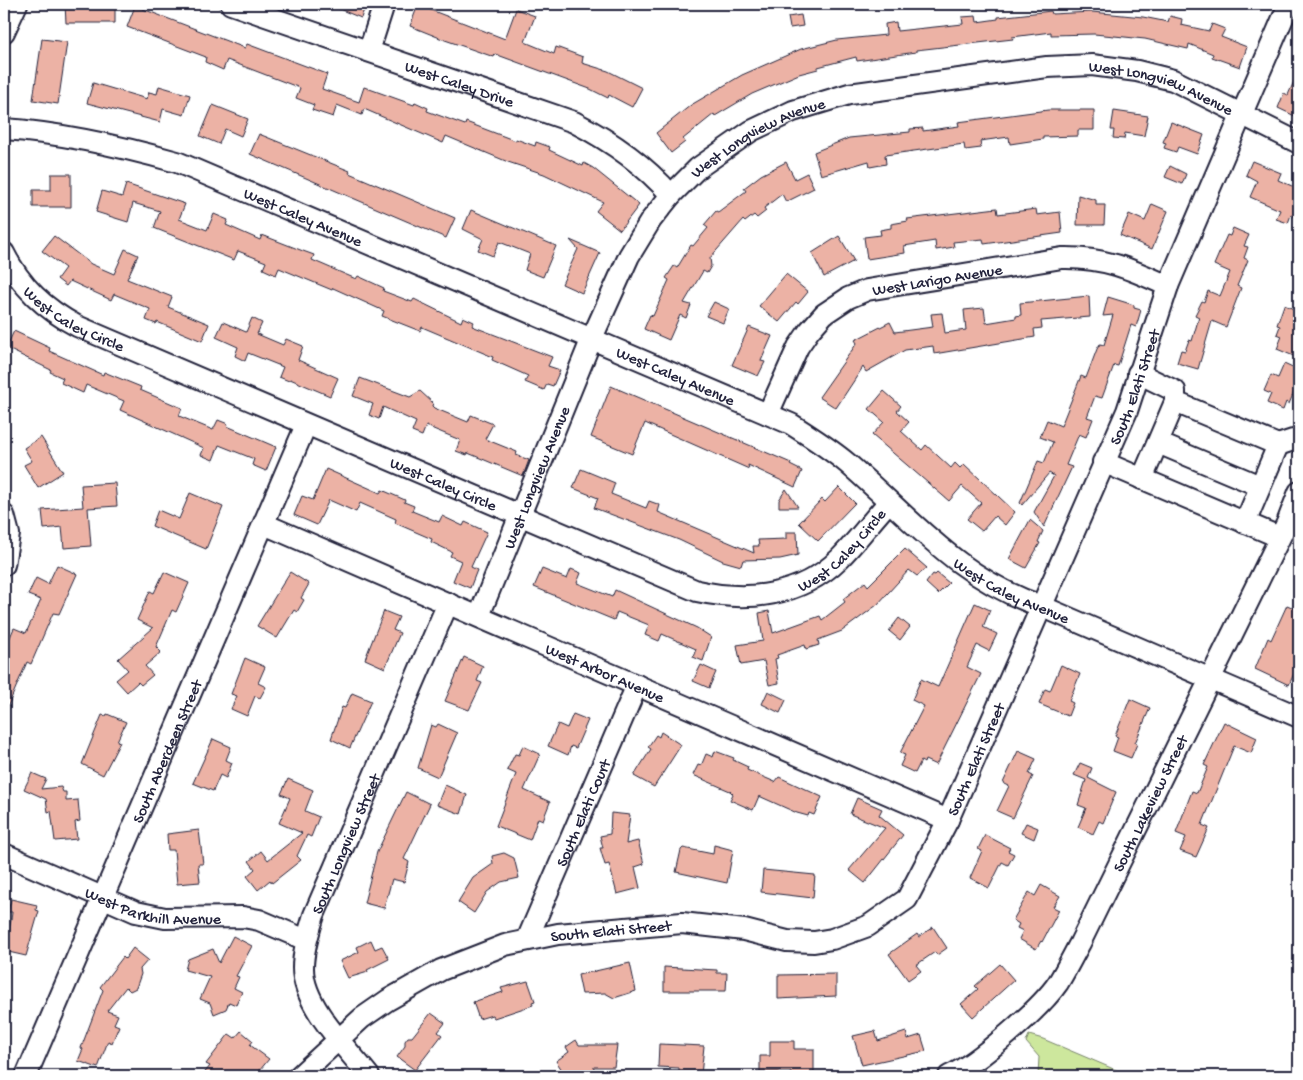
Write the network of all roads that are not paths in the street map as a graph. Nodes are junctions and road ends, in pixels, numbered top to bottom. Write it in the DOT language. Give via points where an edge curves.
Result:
graph roads {
  1 [pos="17,4"];
  2 [pos="231,4"];
  3 [pos="384,4"];
  4 [pos="1289,4"];
  5 [pos="4,32"];
  6 [pos="369,51"];
  7 [pos="1241,113"];
  8 [pos="4,129"];
  9 [pos="1299,142"];
  10 [pos="671,194"];
  11 [pos="4,253"];
  12 [pos="1168,286"];
  13 [pos="592,338"];
  14 [pos="1138,374"];
  15 [pos="1175,402"];
  16 [pos="768,414"];
  17 [pos="306,425"];
  18 [pos="1299,442"];
  19 [pos="1158,443"];
  20 [pos="1278,445"];
  21 [pos="1103,462"];
  22 [pos="1142,478"];
  23 [pos="1260,486"];
  24 [pos="1299,492"];
  25 [pos="889,502"];
  26 [pos="520,516"];
  27 [pos="1245,523"];
  28 [pos="264,524"];
  29 [pos="6,525"];
  30 [pos="1279,538"];
  31 [pos="4,565"];
  32 [pos="448,603"];
  33 [pos="1041,606"];
  34 [pos="478,616"];
  35 [pos="1208,679"];
  36 [pos="637,685"];
  37 [pos="1299,717"];
  38 [pos="948,820"];
  39 [pos="4,854"];
  40 [pos="103,897"];
  41 [pos="306,940"];
  42 [pos="527,940"];
  43 [pos="339,1039"];
  44 [pos="26,1076"];
  45 [pos="299,1076"];
  46 [pos="370,1076"];
  47 [pos="950,1076"];
  1 -- 5 [label="street"];
  2 -- 6 [label="street, West Caley Drive"];
  3 -- 6 [label="street"];
  4 -- 7 [label="street, South Elati Street"];
  6 -- 10 [label="street, West Caley Drive" via="574,122 621,148"];
  7 -- 9 [label="street, West Longview Avenue"];
  7 -- 10 [label="street, West Longview Avenue" via="1173,80 1092,65 1047,67 849,94 793,111 751,131 698,168"];
  7 -- 12 [label="street, South Elati Street"];
  8 -- 13 [label="street, West Caley Avenue" via="76,138 177,162"];
  10 -- 13 [label="street, West Longview Avenue" via="629,256"];
  11 -- 17 [label="street, West Caley Circle" via="37,300 58,316"];
  12 -- 14 [label="street, South Elati Street"];
  12 -- 16 [label="street, West Larigo Avenue" via="1108,261 1069,258 867,290 836,305 816,321 798,347"];
  13 -- 16 [label="street, West Caley Avenue"];
  13 -- 26 [label="street, West Longview Avenue"];
  14 -- 15 [label="street" via="1175,391"];
  14 -- 21 [label="street, South Elati Street" via="1127,411"];
  15 -- 19 [label="street"];
  15 -- 20 [label="street"];
  16 -- 25 [label="street, West Caley Avenue" via="821,443"];
  17 -- 26 [label="street, West Caley Circle"];
  17 -- 28 [label="street, South Aberdeen Street"];
  18 -- 20 [label="street" via="1293,440"];
  19 -- 22 [label="street"];
  19 -- 23 [label="street"];
  20 -- 23 [label="street"];
  21 -- 22 [label="street"];
  21 -- 33 [label="street, South Elati Street"];
  22 -- 27 [label="street"];
  23 -- 27 [label="street"];
  24 -- 30 [label="street, South Lakeview Street"];
  25 -- 26 [label="street, West Caley Circle" via="839,559 827,568 795,587 764,596 731,598 697,591"];
  25 -- 33 [label="street, West Caley Avenue" via="964,568 1011,595"];
  26 -- 34 [label="street, West Longview Avenue"];
  27 -- 30 [label="street"];
  28 -- 32 [label="street, West Arbor Avenue"];
  28 -- 40 [label="street, South Aberdeen Street"];
  29 -- 31 [label="street"];
  30 -- 35 [label="street, South Lakeview Street"];
  32 -- 34 [label="street, West Arbor Avenue"];
  32 -- 41 [label="street, South Longview Street"];
  33 -- 35 [label="street, West Caley Avenue"];
  33 -- 38 [label="street, South Elati Street"];
  34 -- 36 [label="street, West Arbor Avenue"];
  35 -- 37 [label="street, West Caley Avenue"];
  35 -- 47 [label="street, South Lakeview Street" via="1057,984 1016,1026"];
  36 -- 38 [label="street, West Arbor Avenue"];
  36 -- 42 [label="street, South Elati Court"];
  38 -- 42 [label="street, South Elati Street" via="907,899 868,926 832,939 799,942 744,930 682,923 595,930"];
  39 -- 40 [label="street, West Parkhill Avenue"];
  40 -- 41 [label="street, West Parkhill Avenue" via="136,912 159,917 243,917 259,920"];
  40 -- 44 [label="street, South Aberdeen Street"];
  41 -- 43 [label="street, South Longview Street" via="303,969 312,1002"];
  42 -- 43 [label="street, South Elati Street" via="462,960 413,984 362,1018"];
  43 -- 45 [label="street, South Elati Street"];
  43 -- 46 [label="street, South Longview Street"];
}
